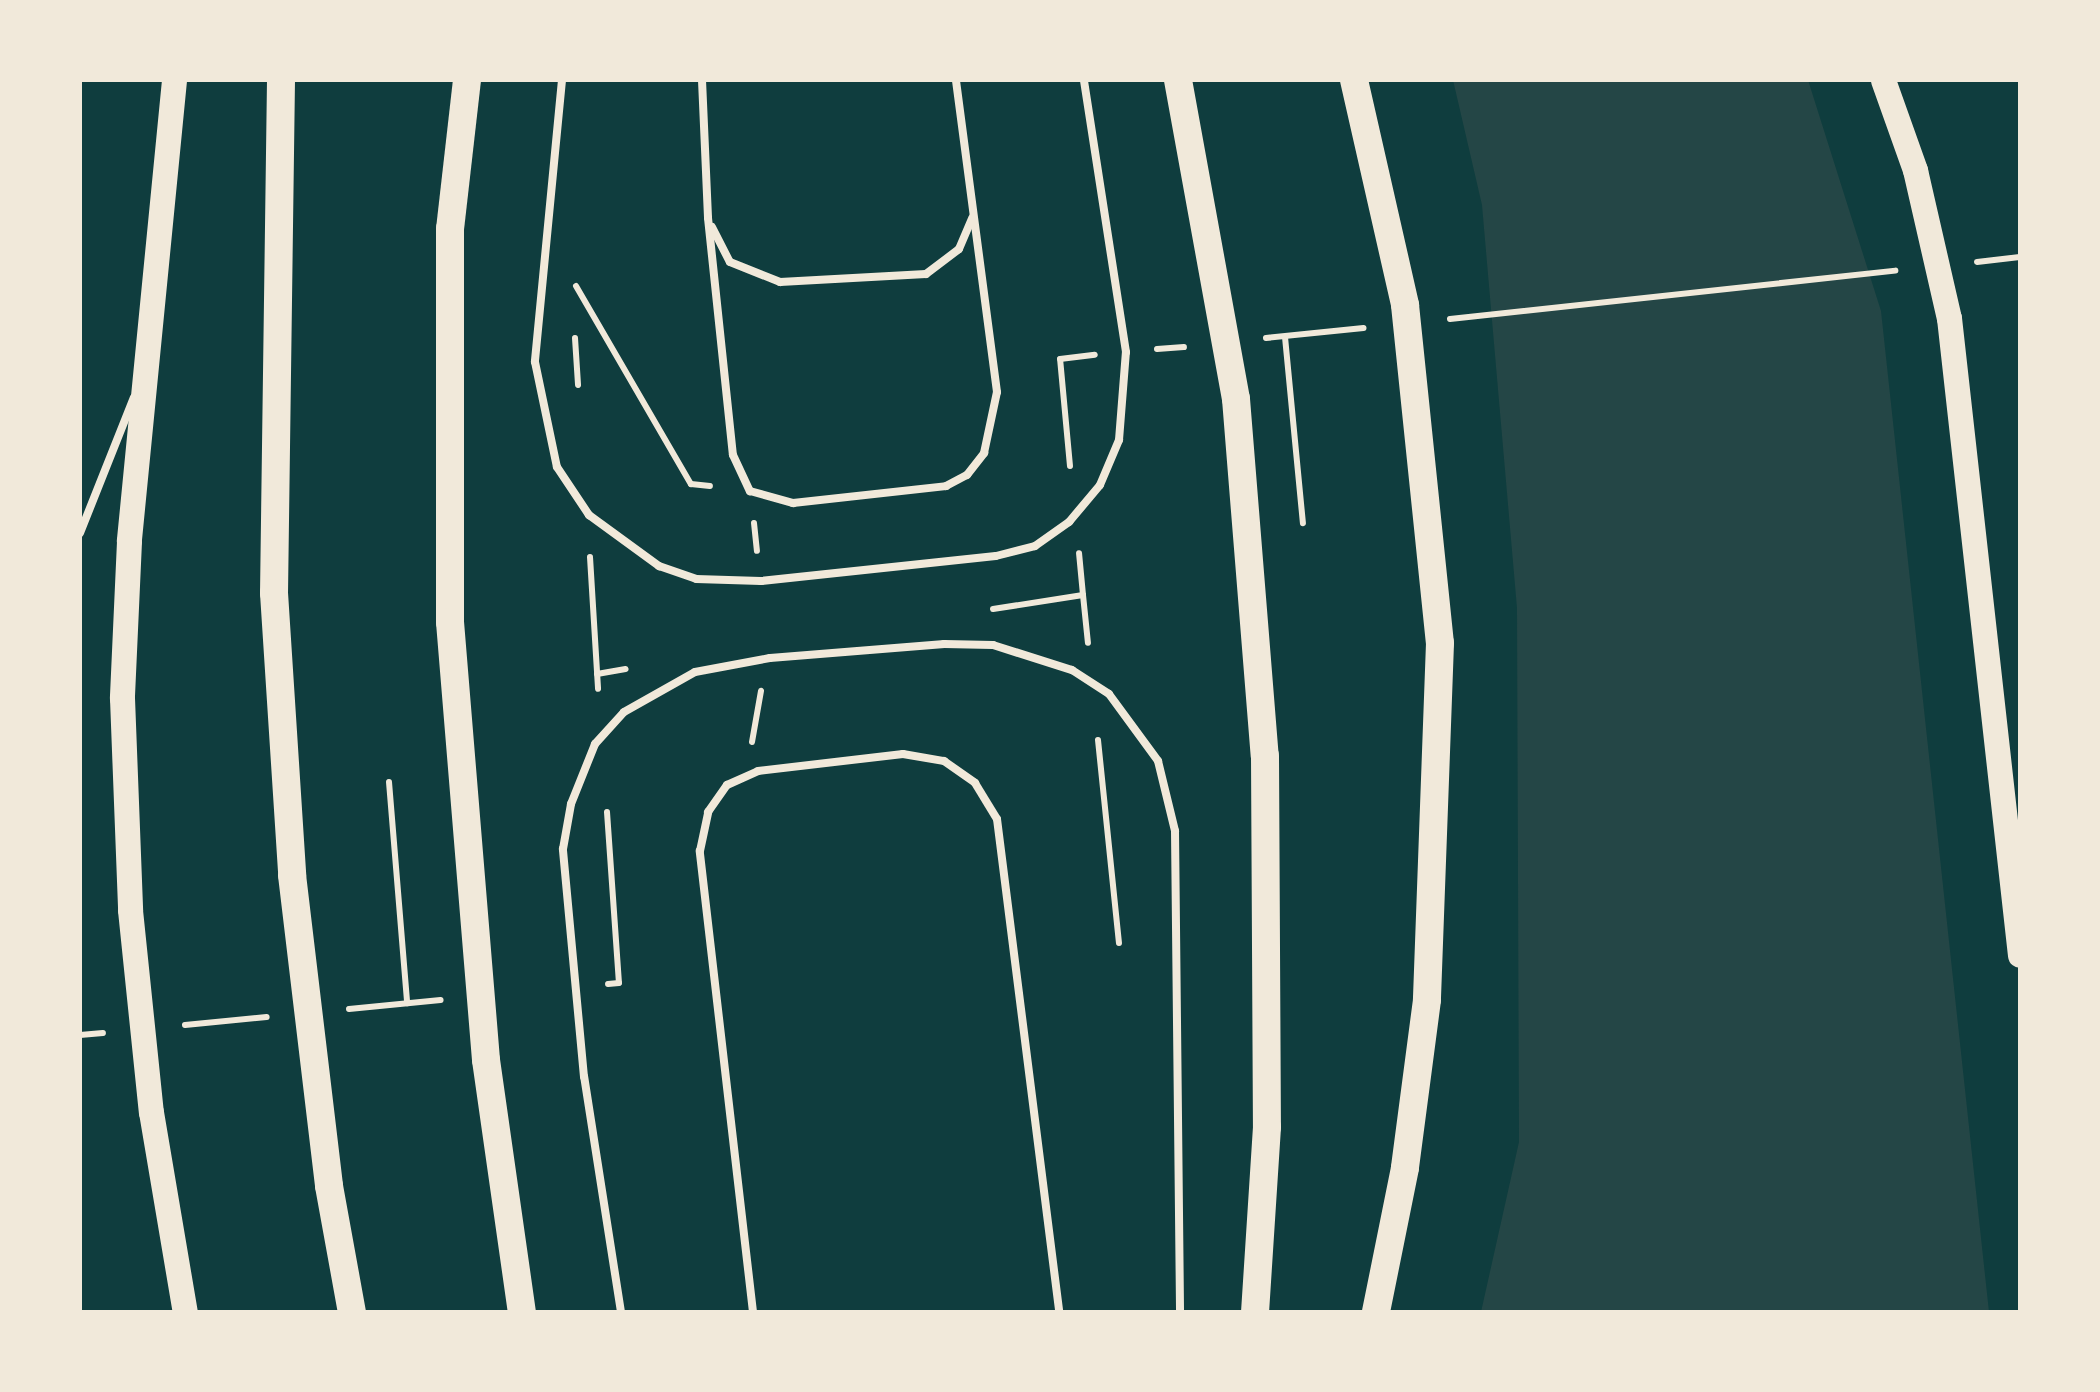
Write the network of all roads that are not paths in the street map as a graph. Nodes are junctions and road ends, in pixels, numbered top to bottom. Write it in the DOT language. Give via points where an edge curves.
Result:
graph roads {
  1 [pos="174,80"];
  2 [pos="282,80"];
  3 [pos="467,80"];
  4 [pos="562,80"];
  5 [pos="702,80"];
  6 [pos="956,80"];
  7 [pos="1084,80"];
  8 [pos="1178,80"];
  9 [pos="1354,80"];
  10 [pos="1883,80"];
  11 [pos="974,215"];
  12 [pos="708,218"];
  13 [pos="144,374"];
  14 [pos="80,533"];
  15 [pos="2020,956"];
  16 [pos="184,1312"];
  17 [pos="352,1312"];
  18 [pos="522,1312"];
  19 [pos="621,1312"];
  20 [pos="752,1312"];
  21 [pos="1059,1312"];
  22 [pos="1180,1312"];
  23 [pos="1256,1312"];
  24 [pos="1376,1312"];
  1 -- 13 [label="main road"];
  2 -- 17 [label="highway" via="274,593 292,875"];
  3 -- 18 [label="highway" via="450,229 450,622 486,1060"];
  4 -- 7 [label="lane" via="535,362 557,467 589,515 659,566 696,579 761,581 1035,546 1069,522 1100,485 1118,440 1126,352"];
  5 -- 12 [label="lane"];
  6 -- 11 [label="lane"];
  8 -- 23 [label="highway" via="1236,399 1265,756 1267,1126"];
  9 -- 24 [label="highway" via="1405,305 1440,643 1427,1000 1405,1168"];
  10 -- 15 [label="main road" via="1915,170 1949,318"];
  11 -- 12 [label="lane" via="959,249 926,274 780,282 730,262"];
  11 -- 12 [label="lane" via="997,392 994,424 967,475 946,486 792,503 750,491 732,455"];
  13 -- 14 [label="lane"];
  13 -- 16 [label="main road" via="122,698 124,840 151,1112"];
  19 -- 22 [label="lane" via="584,1076 563,849 571,804 595,744 624,712 696,672 770,658 993,644 1072,670 1108,694 1140,728 1158,762 1174,831"];
  20 -- 21 [label="lane" via="700,851 708,812 727,785 758,770 903,754 944,762 975,783 997,819"];
}
